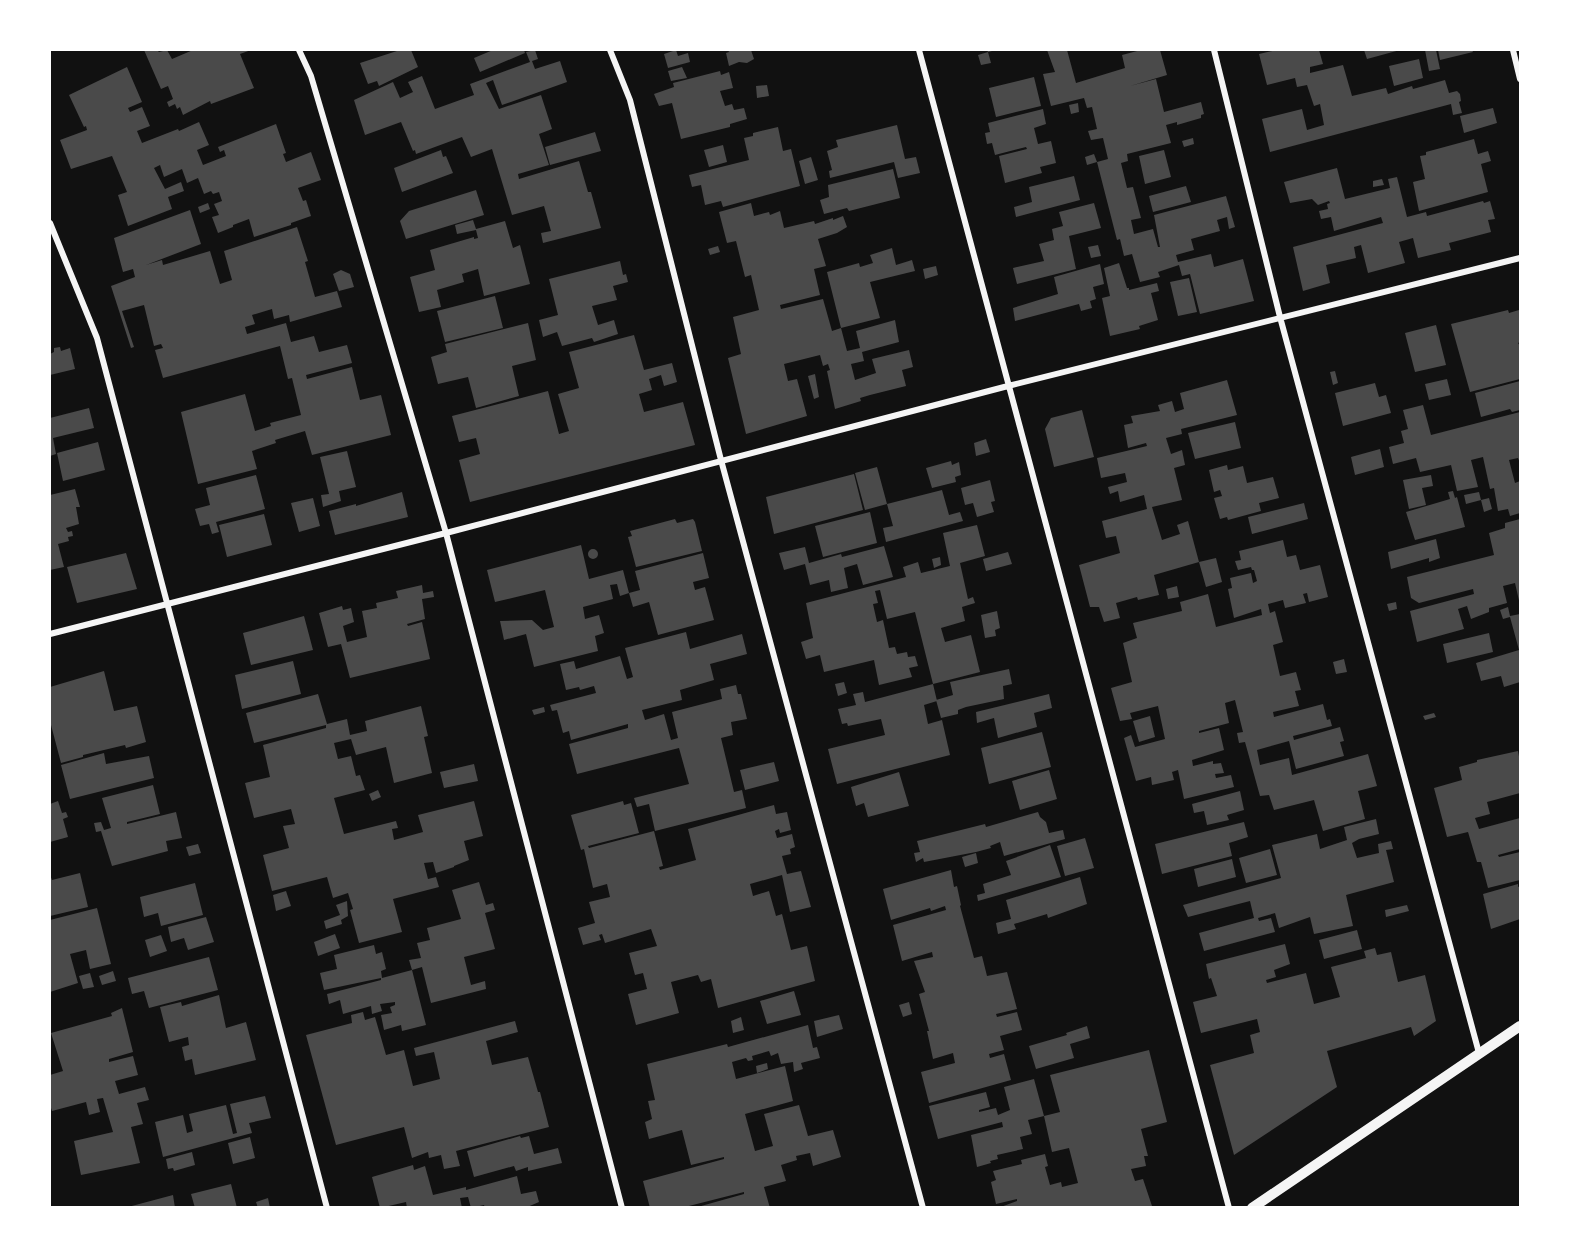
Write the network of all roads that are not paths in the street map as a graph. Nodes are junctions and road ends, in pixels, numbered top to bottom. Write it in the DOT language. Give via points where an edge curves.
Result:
graph roads {
  1 [pos="298,50"];
  2 [pos="610,50"];
  3 [pos="919,50"];
  4 [pos="1214,50"];
  5 [pos="1513,50"];
  6 [pos="1521,79"];
  7 [pos="50,223"];
  8 [pos="1521,258"];
  9 [pos="1280,317"];
  10 [pos="1008,386"];
  11 [pos="722,460"];
  12 [pos="446,533"];
  13 [pos="166,605"];
  14 [pos="50,634"];
  15 [pos="1521,1026"];
  16 [pos="1479,1053"];
  17 [pos="920,1207"];
  18 [pos="327,1208"];
  19 [pos="622,1208"];
  20 [pos="1229,1208"];
  21 [pos="1251,1208"];
  1 -- 12 [label="street" via="311,76"];
  2 -- 11 [label="street" via="630,100"];
  3 -- 10 [label="street"];
  4 -- 9 [label="street"];
  5 -- 6 [label="street"];
  7 -- 13 [label="street" via="97,338"];
  8 -- 9 [label="street"];
  9 -- 10 [label="street"];
  9 -- 16 [label="street"];
  10 -- 11 [label="street"];
  10 -- 20 [label="street"];
  11 -- 12 [label="street"];
  11 -- 17 [label="street"];
  12 -- 13 [label="street"];
  12 -- 19 [label="street"];
  13 -- 14 [label="street"];
  13 -- 18 [label="street"];
  15 -- 16 [label="street"];
  16 -- 21 [label="street"];
}
